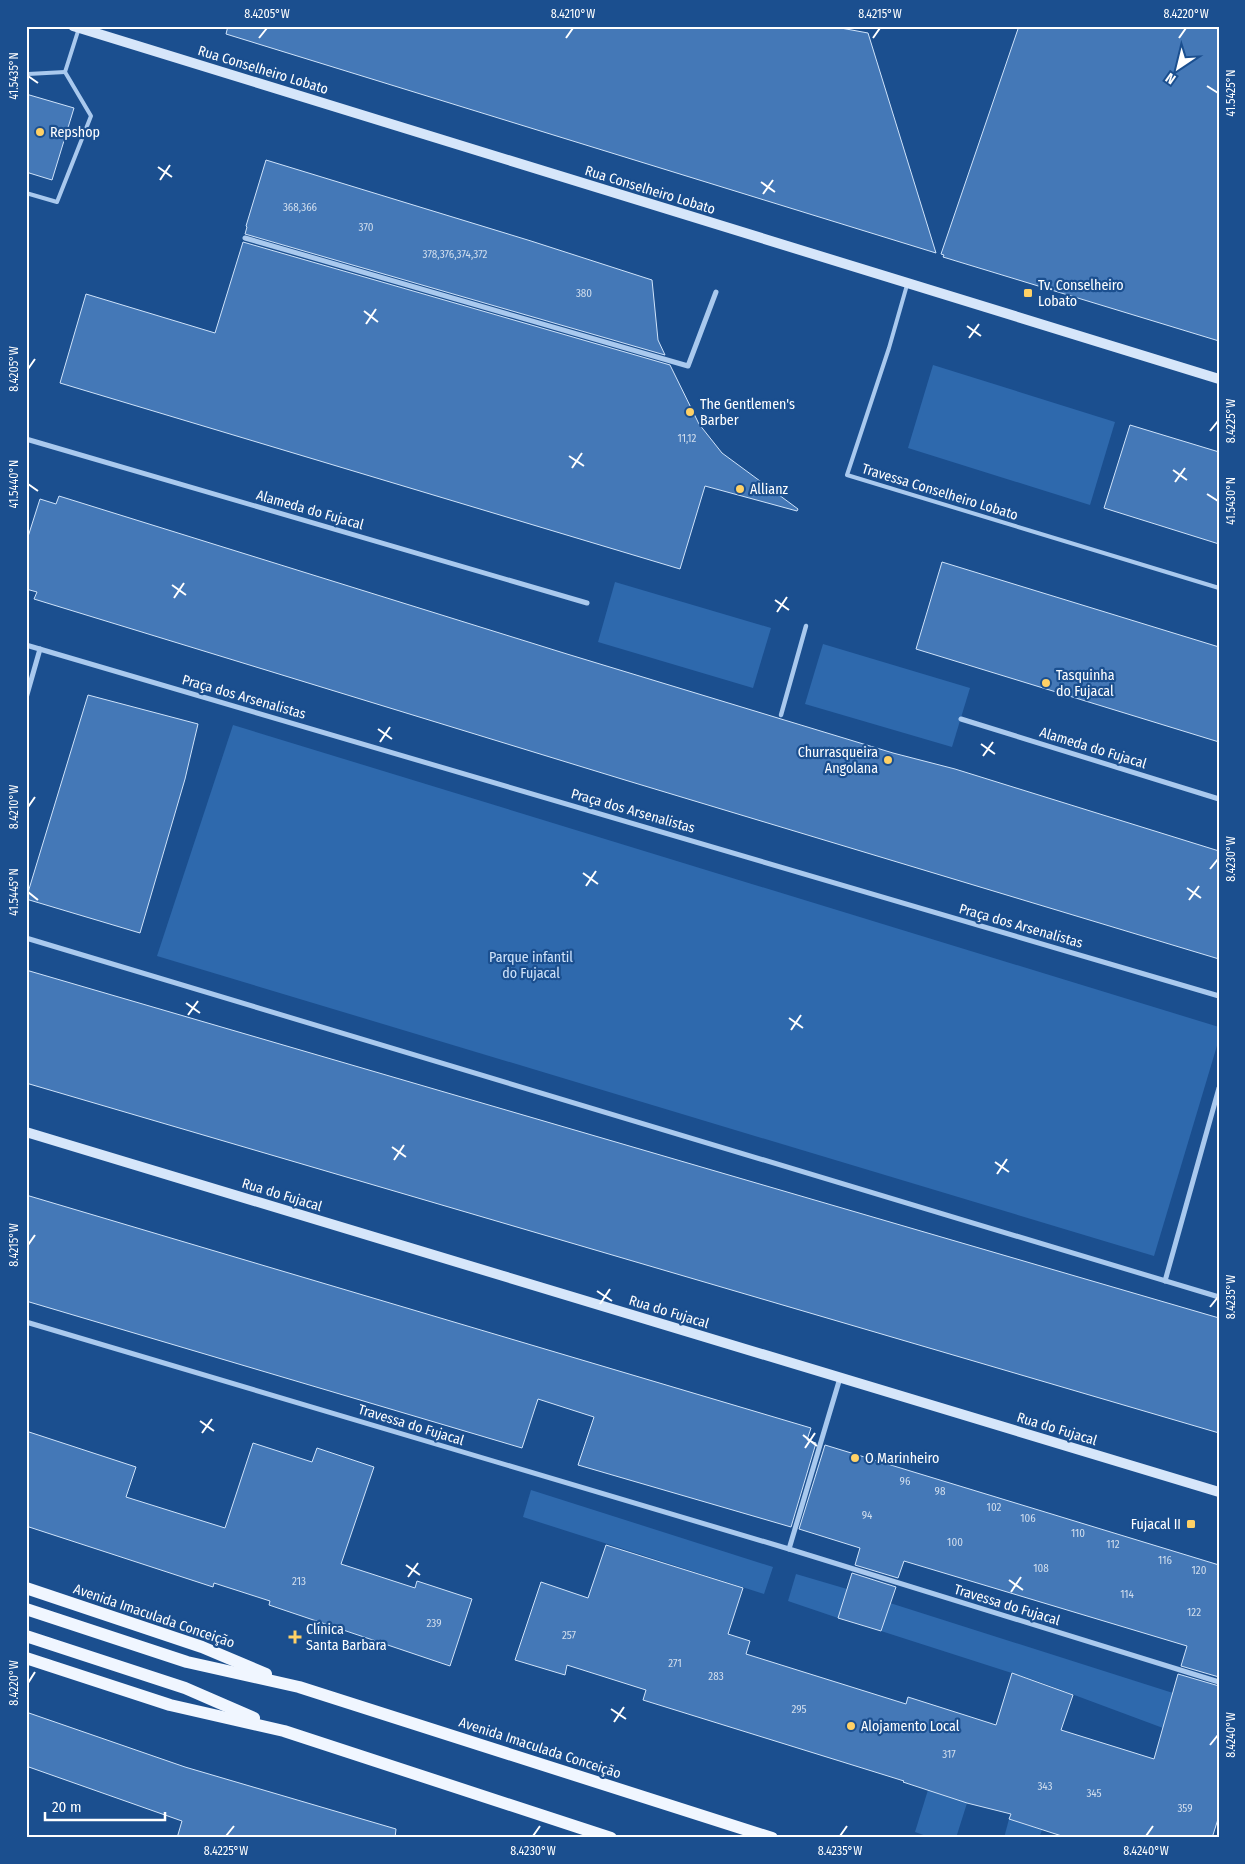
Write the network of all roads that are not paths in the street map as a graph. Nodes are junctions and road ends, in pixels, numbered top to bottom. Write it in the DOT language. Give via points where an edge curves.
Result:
graph roads {
  1 [pos="76,27"];
  2 [pos="65,72"];
  3 [pos="26,76"];
  4 [pos="26,194"];
  5 [pos="245,238"];
  6 [pos="907,283"];
  7 [pos="716,292"];
  8 [pos="1219,379"];
  9 [pos="26,439"];
  10 [pos="1219,588"];
  11 [pos="587,603"];
  12 [pos="806,626"];
  13 [pos="26,645"];
  14 [pos="40,649"];
  15 [pos="26,698"];
  16 [pos="781,715"];
  17 [pos="960,719"];
  18 [pos="1219,799"];
  19 [pos="26,938"];
  20 [pos="1219,996"];
  21 [pos="1219,1088"];
  22 [pos="26,1132"];
  23 [pos="1165,1281"];
  24 [pos="1219,1297"];
  25 [pos="26,1322"];
  26 [pos="840,1378"];
  27 [pos="1219,1492"];
  28 [pos="789,1549"];
  29 [pos="26,1588"];
  30 [pos="26,1610"];
  31 [pos="26,1636"];
  32 [pos="26,1658"];
  33 [pos="1219,1682"];
  34 [pos="298,1687"];
  35 [pos="284,1731"];
  36 [pos="611,1838"];
  37 [pos="772,1838"];
  1 -- 2 [label="lane"];
  1 -- 6 [label="main road, Rua Conselheiro Lobato"];
  2 -- 3 [label="lane"];
  2 -- 4 [label="lane" via="91,116 57,202"];
  5 -- 7 [label="street" via="688,366"];
  6 -- 8 [label="main road, Rua Conselheiro Lobato"];
  6 -- 10 [label="lane, Travessa Conselheiro Lobato" via="847,475"];
  9 -- 11 [label="street, Alameda do Fujacal"];
  12 -- 16 [label="street"];
  13 -- 14 [label="street, Praça dos Arsenalistas"];
  14 -- 15 [label="street"];
  14 -- 20 [label="street, Praça dos Arsenalistas"];
  17 -- 18 [label="street, Alameda do Fujacal"];
  19 -- 23 [label="street"];
  21 -- 23 [label="street"];
  22 -- 26 [label="main road, Rua do Fujacal"];
  23 -- 24 [label="street"];
  25 -- 28 [label="street, Travessa do Fujacal"];
  26 -- 27 [label="main road, Rua do Fujacal"];
  26 -- 28 [label="street"];
  28 -- 33 [label="street, Travessa do Fujacal"];
  29 -- 34 [label="main road, Avenida Imaculada Conceição" via="202,1647"];
  30 -- 34 [label="main road, Avenida Imaculada Conceição" via="187,1662"];
  31 -- 35 [label="main road" via="185,1688"];
  32 -- 35 [label="main road" via="170,1705"];
  34 -- 37 [label="main road, Avenida Imaculada Conceição"];
  35 -- 36 [label="main road"];
}
